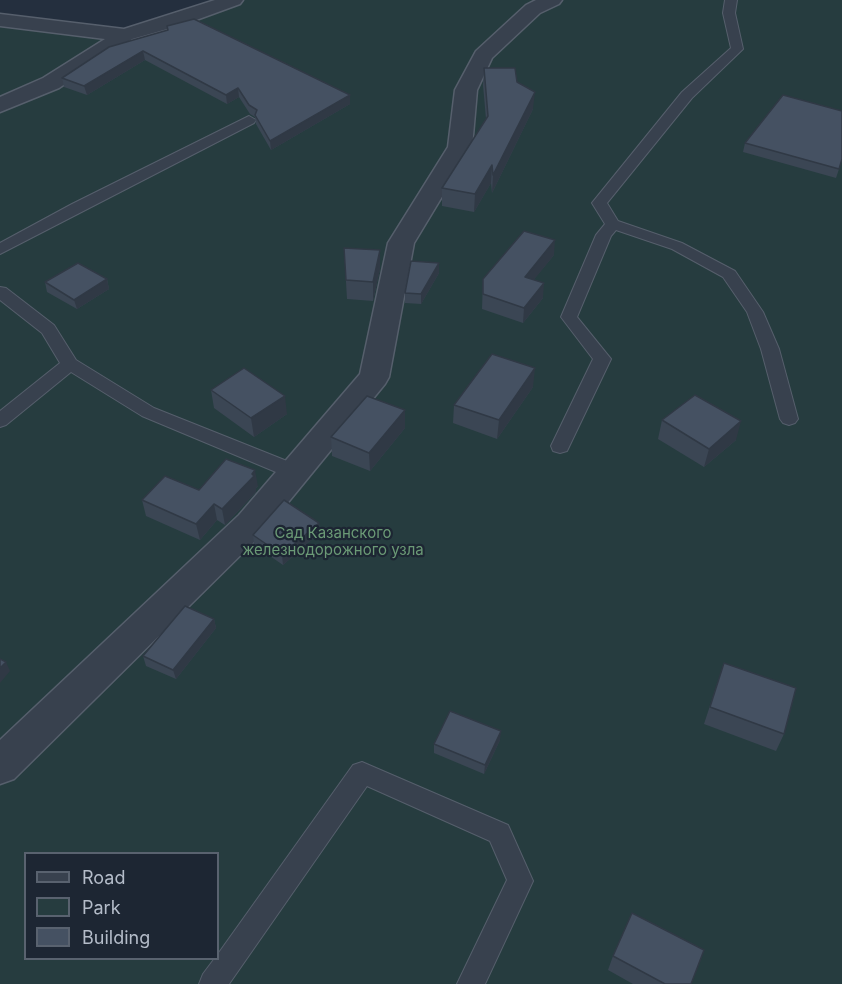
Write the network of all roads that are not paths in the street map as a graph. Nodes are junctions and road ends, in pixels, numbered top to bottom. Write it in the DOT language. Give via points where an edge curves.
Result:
graph roads {
  1 [pos="233,0"];
  2 [pos="552,0"];
  3 [pos="731,0"];
  4 [pos="0,20"];
  5 [pos="125,35"];
  6 [pos="0,105"];
  7 [pos="249,120"];
  8 [pos="613,224"];
  9 [pos="0,249"];
  10 [pos="0,292"];
  11 [pos="70,364"];
  12 [pos="789,418"];
  13 [pos="0,421"];
  14 [pos="560,446"];
  15 [pos="295,472"];
  16 [pos="0,766"];
  17 [pos="213,984"];
  18 [pos="471,984"];
  1 -- 5 [label="street"];
  2 -- 15 [label="street" via="533,9 483,55 466,90 460,147 401,243 374,377"];
  3 -- 8 [label="lane" via="729,13 737,49 687,95 599,203"];
  4 -- 5 [label="street"];
  5 -- 6 [label="street" via="51,83"];
  7 -- 9 [label="lane"];
  8 -- 12 [label="lane" via="677,246 729,274 755,312"];
  8 -- 14 [label="lane" via="604,235 569,317 602,359"];
  10 -- 11 [label="lane" via="48,330"];
  11 -- 13 [label="lane"];
  11 -- 15 [label="lane" via="147,412"];
  15 -- 16 [label="street" via="251,524"];
  17 -- 18 [label="lane" via="362,773 499,833 520,881"];
}
